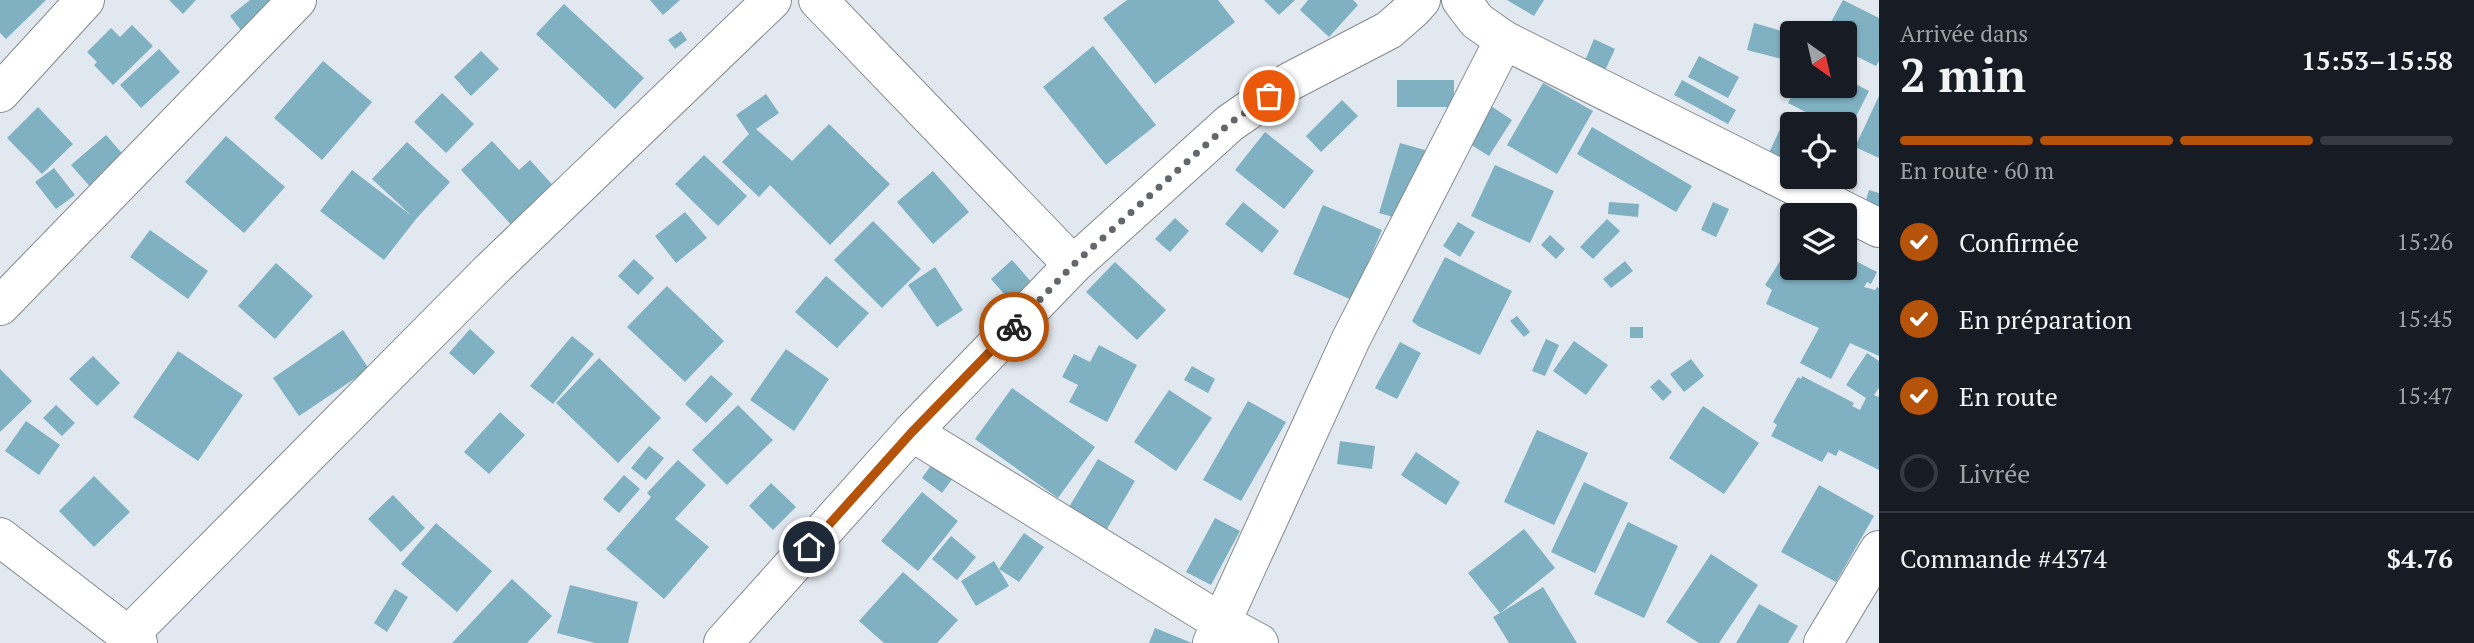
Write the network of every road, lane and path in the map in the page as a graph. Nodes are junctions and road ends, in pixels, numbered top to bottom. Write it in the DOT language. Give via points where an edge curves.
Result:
graph roads {
  1 [pos="85,0"];
  2 [pos="297,0"];
  3 [pos="772,0"];
  4 [pos="818,0"];
  5 [pos="1420,0"];
  6 [pos="1461,0"];
  7 [pos="1504,40"];
  8 [pos="0,93"];
  9 [pos="1879,228"];
  10 [pos="1073,265"];
  11 [pos="0,306"];
  12 [pos="912,432"];
  13 [pos="0,537"];
  14 [pos="1879,550"];
  15 [pos="1217,633"];
  16 [pos="133,639"];
  17 [pos="723,643"];
  18 [pos="1259,643"];
  19 [pos="1823,643"];
  1 -- 8 [label="street"];
  2 -- 11 [label="street"];
  3 -- 16 [label="street" via="490,271"];
  4 -- 10 [label="street"];
  5 -- 10 [label="street" via="1389,30 1289,82 1230,123"];
  6 -- 7 [label="street" via="1477,21"];
  7 -- 9 [label="street"];
  7 -- 15 [label="street" via="1351,339"];
  10 -- 12 [label="street"];
  12 -- 15 [label="street"];
  12 -- 17 [label="street"];
  13 -- 16 [label="street"];
  14 -- 19 [label="street"];
  15 -- 18 [label="street"];
}
